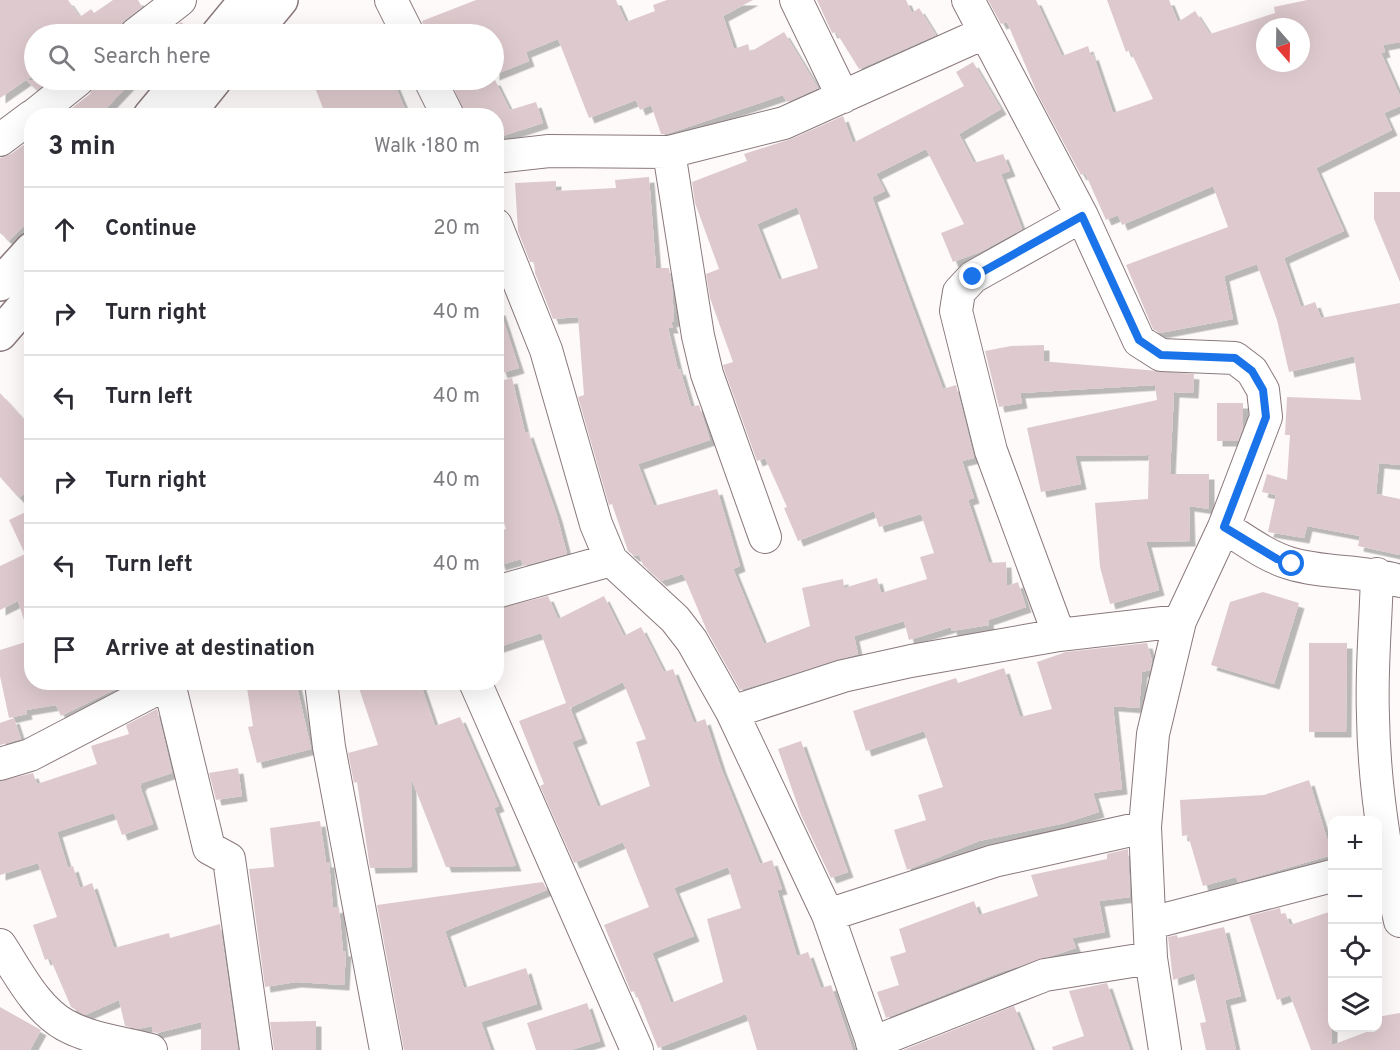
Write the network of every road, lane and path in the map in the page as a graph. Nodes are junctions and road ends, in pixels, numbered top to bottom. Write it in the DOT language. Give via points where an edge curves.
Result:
graph roads {
  1 [pos="180,0"];
  2 [pos="246,0"];
  3 [pos="281,0"];
  4 [pos="796,0"];
  5 [pos="968,0"];
  6 [pos="395,1"];
  7 [pos="149,24"];
  8 [pos="226,24"];
  9 [pos="261,24"];
  10 [pos="404,24"];
  11 [pos="984,33"];
  12 [pos="64,90"];
  13 [pos="172,90"];
  14 [pos="207,90"];
  15 [pos="435,90"];
  16 [pos="843,98"];
  17 [pos="38,108"];
  18 [pos="157,108"];
  19 [pos="192,108"];
  20 [pos="444,108"];
  21 [pos="669,152"];
  22 [pos="504,156"];
  23 [pos="1082,216"];
  24 [pos="504,245"];
  25 [pos="24,258"];
  26 [pos="0,284"];
  27 [pos="24,306"];
  28 [pos="0,334"];
  29 [pos="1224,527"];
  30 [pos="765,537"];
  31 [pos="611,560"];
  32 [pos="1389,577"];
  33 [pos="504,590"];
  34 [pos="1180,621"];
  35 [pos="1059,635"];
  36 [pos="156,690"];
  37 [pos="172,690"];
  38 [pos="322,690"];
  39 [pos="479,690"];
  40 [pos="732,712"];
  41 [pos="0,764"];
  42 [pos="1379,816"];
  43 [pos="1145,827"];
  44 [pos="1382,863"];
  45 [pos="1328,877"];
  46 [pos="828,915"];
  47 [pos="1400,921"];
  48 [pos="1151,923"];
  49 [pos="0,945"];
  50 [pos="1151,958"];
  51 [pos="873,1046"];
  52 [pos="151,1050"];
  53 [pos="255,1050"];
  54 [pos="386,1050"];
  55 [pos="637,1050"];
  56 [pos="1165,1050"];
  1 -- 7 [label="street"];
  2 -- 8 [label="main road"];
  3 -- 9 [label="main road"];
  4 -- 16 [label="street"];
  5 -- 11 [label="street"];
  6 -- 10 [label="street"];
  11 -- 16 [label="street"];
  11 -- 23 [label="street"];
  12 -- 17 [label="street"];
  13 -- 18 [label="main road"];
  14 -- 19 [label="main road"];
  15 -- 20 [label="street"];
  16 -- 21 [label="street" via="784,123"];
  21 -- 22 [label="street" via="549,151"];
  21 -- 30 [label="street" via="707,374"];
  23 -- 29 [label="street" via="1139,340 1161,355 1235,358 1252,371 1263,390 1266,417"];
  23 -- 35 [label="street" via="973,277 959,292 956,311 992,451"];
  24 -- 31 [label="street" via="546,350 596,524"];
  25 -- 26 [label="main road"];
  27 -- 28 [label="main road"];
  29 -- 32 [label="street" via="1292,564"];
  29 -- 34 [label="street"];
  31 -- 33 [label="street"];
  31 -- 40 [label="street" via="675,619"];
  32 -- 42 [label="street" via="1372,715"];
  34 -- 35 [label="street"];
  34 -- 43 [label="street" via="1152,734"];
  35 -- 40 [label="street" via="843,676"];
  36 -- 41 [label="street" via="30,755"];
  37 -- 53 [label="street" via="210,848 229,859"];
  38 -- 54 [label="street" via="329,747"];
  39 -- 55 [label="street"];
  40 -- 46 [label="street"];
  43 -- 46 [label="street" via="994,861"];
  43 -- 48 [label="street"];
  44 -- 47 [label="street"];
  45 -- 48 [label="street"];
  46 -- 51 [label="street"];
  48 -- 50 [label="street"];
  49 -- 52 [label="street" via="41,1004 64,1025"];
  50 -- 51 [label="street" via="1045,975"];
  50 -- 56 [label="street"];
}
